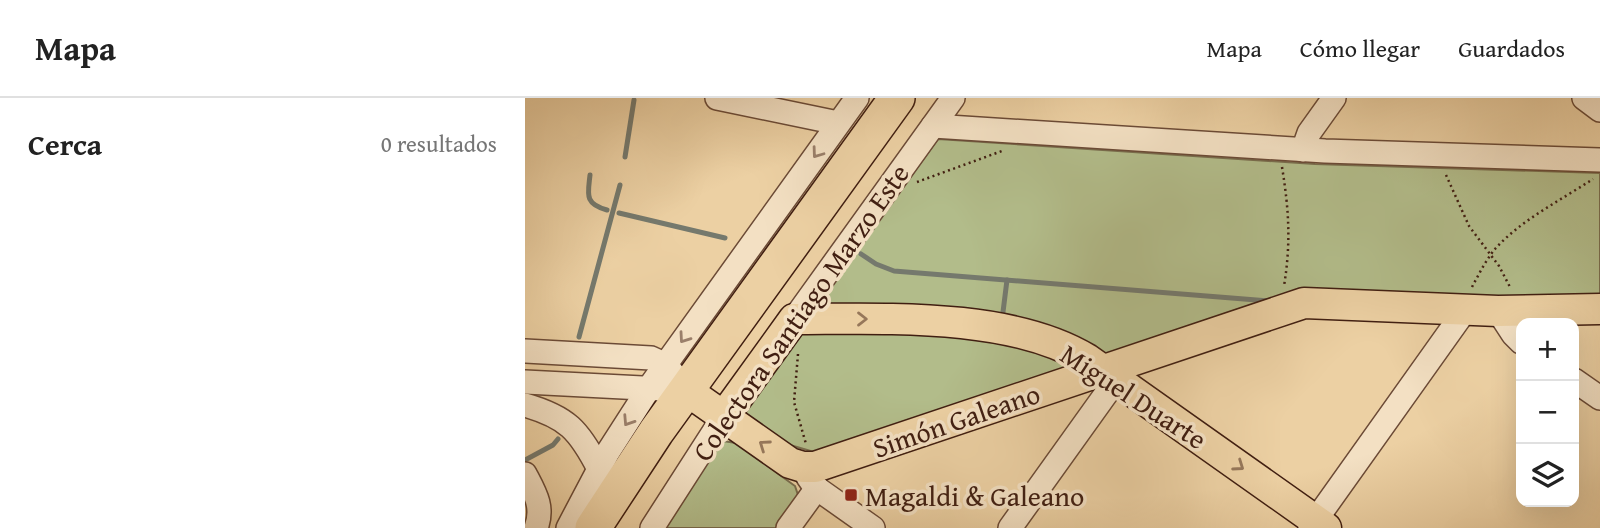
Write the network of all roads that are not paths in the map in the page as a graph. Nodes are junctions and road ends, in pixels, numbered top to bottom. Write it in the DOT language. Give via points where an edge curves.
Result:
graph roads {
  1 [pos="717,98"];
  2 [pos="857,98"];
  3 [pos="953,98"];
  4 [pos="1334,98"];
  5 [pos="1584,98"];
  6 [pos="914,107"];
  7 [pos="1600,110"];
  8 [pos="838,123"];
  9 [pos="1303,150"];
  10 [pos="1598,168"];
  11 [pos="1466,309"];
  12 [pos="1600,309"];
  13 [pos="1504,311"];
  14 [pos="794,319"];
  15 [pos="1516,333"];
  16 [pos="525,351"];
  17 [pos="1117,370"];
  18 [pos="1575,381"];
  19 [pos="525,382"];
  20 [pos="650,388"];
  21 [pos="694,392"];
  22 [pos="1600,398"];
  23 [pos="525,405"];
  24 [pos="599,469"];
  25 [pos="525,474"];
  26 [pos="812,478"];
  27 [pos="1317,526"];
  28 [pos="536,528"];
  29 [pos="568,528"];
  30 [pos="593,528"];
  31 [pos="613,528"];
  32 [pos="652,528"];
  33 [pos="789,528"];
  34 [pos="873,528"];
  35 [pos="1010,528"];
  1 -- 8 [label="street"];
  2 -- 8 [label="street, Colectora Santiago Marzo Este"];
  3 -- 6 [label="street, Colectora Santiago Marzo Este"];
  4 -- 9 [label="street"];
  5 -- 7 [label="street"];
  6 -- 9 [label="street"];
  6 -- 14 [label="street, Colectora Santiago Marzo Este"];
  6 -- 21 [label="highway"];
  8 -- 21 [label="street, Colectora Santiago Marzo Este, one-way"];
  9 -- 10 [label="street"];
  11 -- 13 [label="main road"];
  11 -- 17 [label="main road, Simón Galeano" via="1292,306"];
  11 -- 27 [label="street"];
  12 -- 13 [label="main road"];
  13 -- 15 [label="street"];
  14 -- 17 [label="main road, Miguel Duarte, one-way" via="908,319 979,326 1056,344"];
  14 -- 21 [label="main road, Colectora Santiago Marzo Este"];
  16 -- 21 [label="street" via="651,358"];
  17 -- 26 [label="main road, Simón Galeano" via="823,465"];
  17 -- 27 [label="main road, Miguel Duarte, one-way"];
  17 -- 35 [label="street"];
  18 -- 22 [label="street"];
  19 -- 20 [label="street"];
  20 -- 21 [label="street"];
  20 -- 21 [label="street, Colectora Santiago Marzo Este"];
  20 -- 24 [label="street, Colectora Santiago Marzo Este, one-way"];
  26 -- 21 [label="main road, one-way"];
  21 -- 30 [label="highway"];
  21 -- 31 [label="highway"];
  21 -- 32 [label="street, Colectora Santiago Marzo Este"];
  23 -- 24 [label="street" via="573,427"];
  24 -- 29 [label="street, Colectora Santiago Marzo Este"];
  25 -- 28 [label="street" via="538,499"];
  26 -- 33 [label="street"];
  26 -- 34 [label="street"];
}
